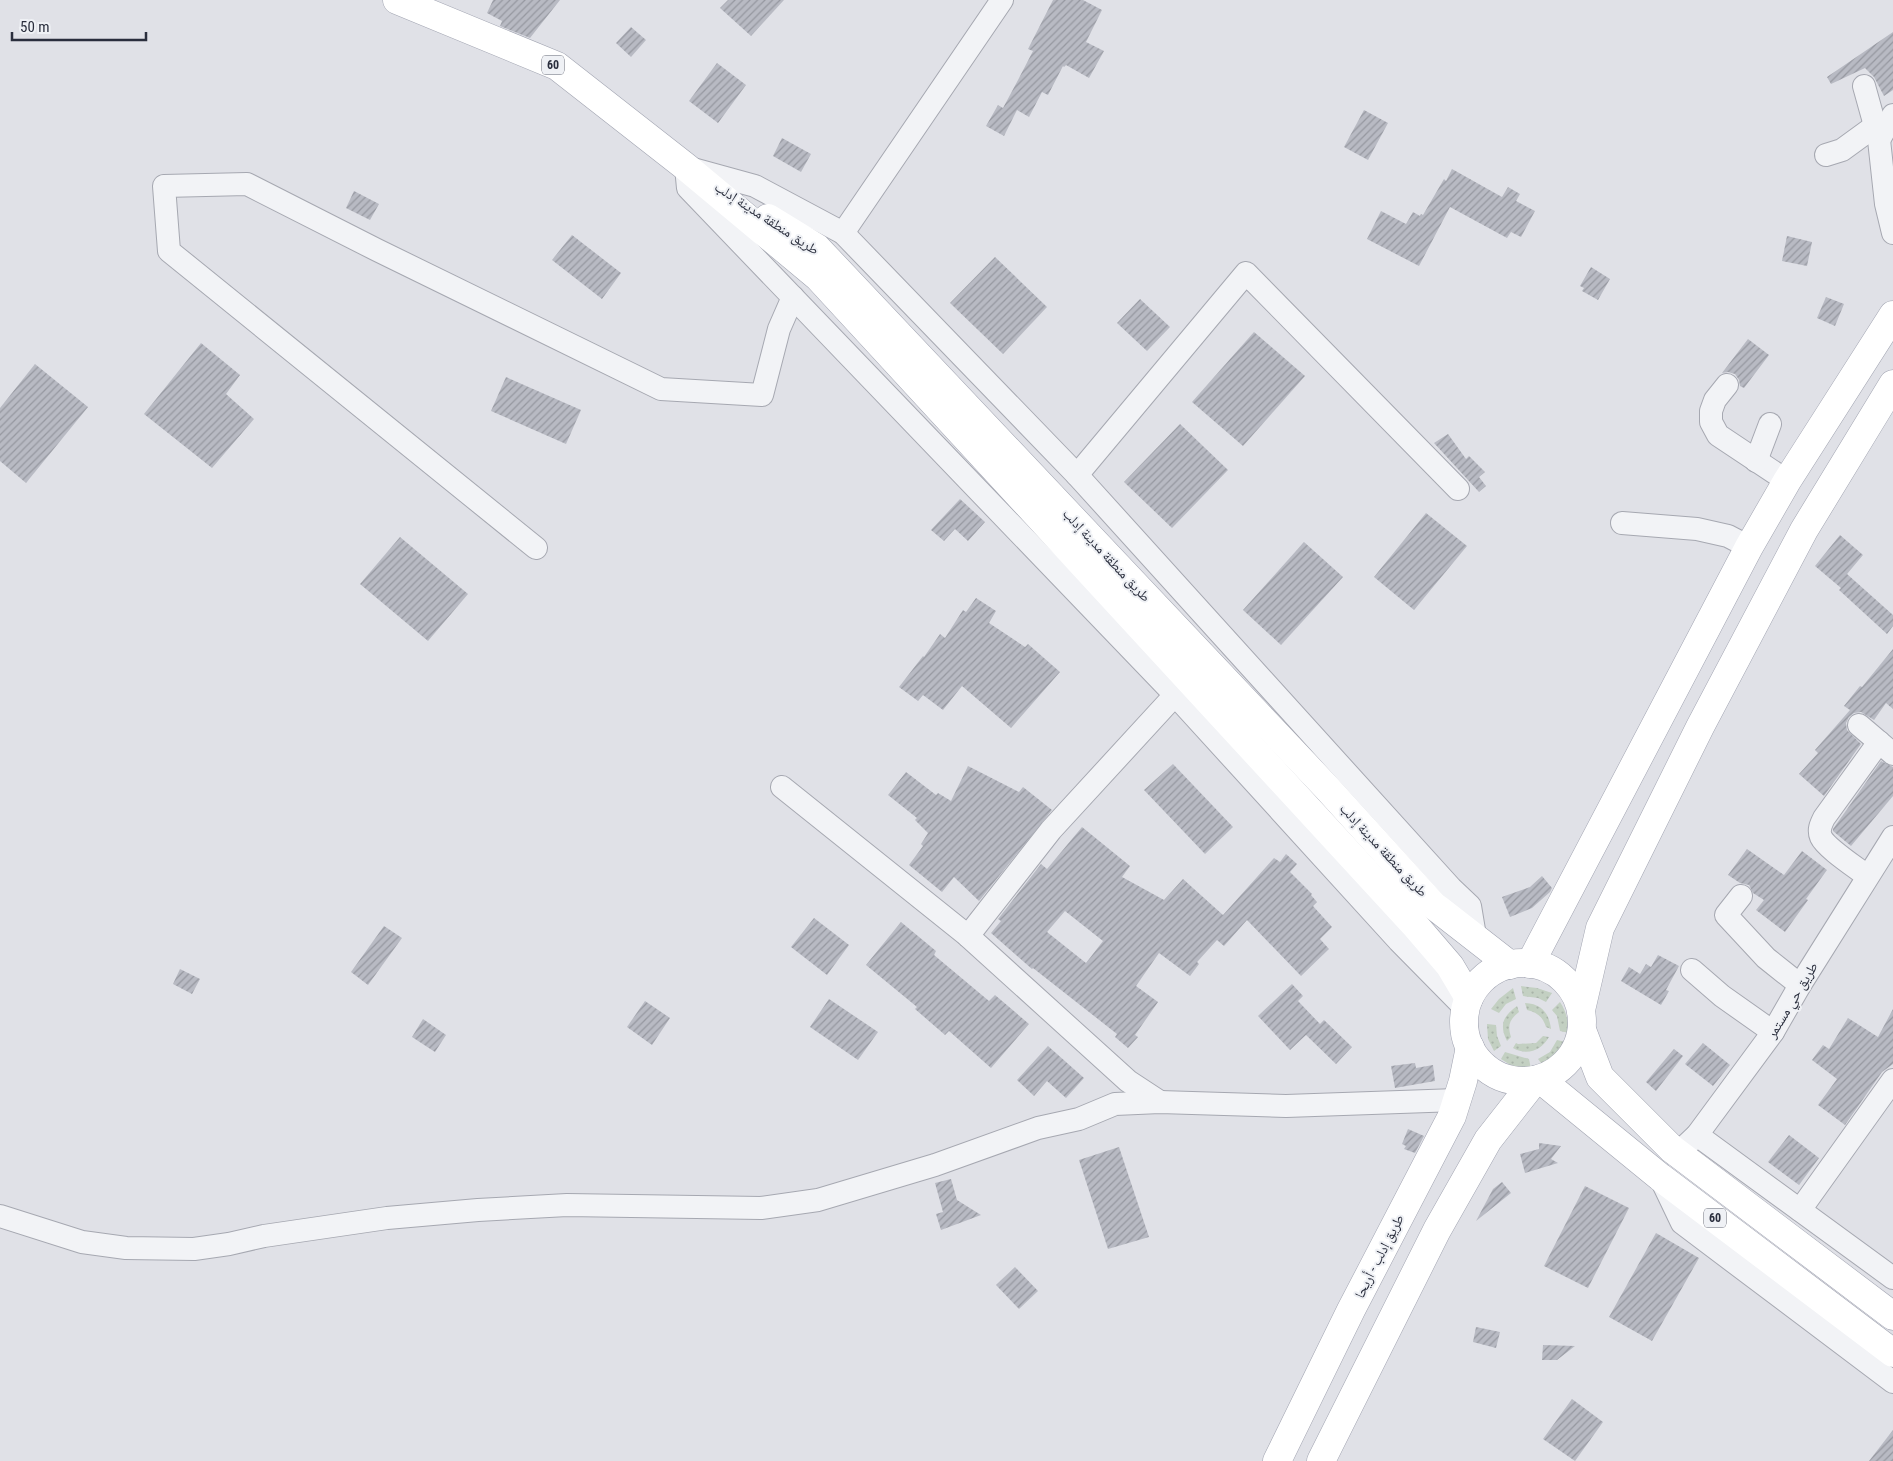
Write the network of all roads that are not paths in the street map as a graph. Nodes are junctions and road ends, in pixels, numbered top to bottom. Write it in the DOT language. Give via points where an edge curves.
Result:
graph roads {
  1 [pos="397,0"];
  2 [pos="1002,0"];
  3 [pos="1864,86"];
  4 [pos="1882,127"];
  5 [pos="1826,155"];
  6 [pos="686,167"];
  7 [pos="843,233"];
  8 [pos="1893,233"];
  9 [pos="793,297"];
  10 [pos="1893,315"];
  11 [pos="1893,384"];
  12 [pos="1727,385"];
  13 [pos="1770,424"];
  14 [pos="1756,461"];
  15 [pos="1077,476"];
  16 [pos="1787,481"];
  17 [pos="1458,489"];
  18 [pos="1622,523"];
  19 [pos="1749,547"];
  20 [pos="536,548"];
  21 [pos="1175,695"];
  22 [pos="1859,725"];
  23 [pos="1886,748"];
  24 [pos="782,786"];
  25 [pos="1893,837"];
  26 [pos="1867,876"];
  27 [pos="1741,896"];
  28 [pos="968,936"];
  29 [pos="1475,936"];
  30 [pos="1520,964"];
  31 [pos="1692,970"];
  32 [pos="1800,985"];
  33 [pos="1467,1004"];
  34 [pos="1582,1020"];
  35 [pos="1773,1032"];
  36 [pos="1470,1047"];
  37 [pos="1538,1079"];
  38 [pos="1893,1080"];
  39 [pos="1457,1100"];
  40 [pos="1160,1102"];
  41 [pos="1687,1144"];
  42 [pos="1660,1178"];
  43 [pos="1800,1210"];
  44 [pos="0,1216"];
  45 [pos="1893,1278"];
  46 [pos="1893,1316"];
  47 [pos="1893,1353"];
  48 [pos="1893,1382"];
  49 [pos="1277,1461"];
  50 [pos="1321,1461"];
  1 -- 6 [label="main road, طريق منطقة مدينة إدلب / 60" via="557,66"];
  2 -- 7 [label="street"];
  3 -- 4 [label="street"];
  4 -- 5 [label="street" via="1842,150"];
  4 -- 8 [label="street" via="1886,204"];
  6 -- 7 [label="street" via="755,186"];
  6 -- 9 [label="street" via="688,188"];
  6 -- 29 [label="main road, طريق منطقة مدينة إدلب" via="817,248 1433,905"];
  6 -- 33 [label="main road, طريق منطقة مدينة إدلب" via="818,277 1414,924 1450,966"];
  7 -- 15 [label="street"];
  9 -- 20 [label="street" via="779,329 762,395 661,389 246,184 164,186 169,252"];
  9 -- 21 [label="street"];
  10 -- 16 [label="main road"];
  11 -- 34 [label="main road" via="1804,530 1600,928"];
  12 -- 14 [label="street" via="1710,410 1711,422 1718,435"];
  13 -- 14 [label="street"];
  14 -- 16 [label="street"];
  15 -- 17 [label="street" via="1246,273"];
  15 -- 29 [label="street" via="1470,906"];
  16 -- 19 [label="main road"];
  18 -- 19 [label="street" via="1697,529 1728,536"];
  19 -- 30 [label="main road"];
  21 -- 28 [label="street" via="1052,830"];
  21 -- 33 [label="street" via="1398,941"];
  22 -- 23 [label="street"];
  23 -- 26 [label="street" via="1824,818 1820,827 1824,842"];
  24 -- 28 [label="street"];
  25 -- 26 [label="street, طريق حي مستمر"];
  26 -- 32 [label="street, طريق حي مستمر"];
  27 -- 32 [label="street" via="1726,915 1766,958"];
  28 -- 40 [label="street" via="1128,1081"];
  29 -- 30 [label="main road, طريق منطقة مدينة إدلب"];
  30 -- 33 [label="main road" via="1500,968 1481,980"];
  30 -- 34 [label="main road" via="1551,970 1559,975 1574,991"];
  31 -- 35 [label="street"];
  32 -- 35 [label="street, طريق حي مستمر"];
  33 -- 36 [label="main road" via="1465,1028"];
  34 -- 37 [label="main road" via="1575,1051 1569,1060 1556,1072"];
  34 -- 41 [label="main road, 60" via="1600,1077"];
  35 -- 41 [label="street, طريق حي مستمر"];
  36 -- 37 [label="main road" via="1483,1065 1502,1077 1518,1081"];
  36 -- 39 [label="main road, طريق إدلب - أريحا"];
  37 -- 42 [label="main road, 60"];
  37 -- 50 [label="main road" via="1488,1140 1437,1230"];
  38 -- 43 [label="street"];
  39 -- 40 [label="street" via="1286,1106"];
  39 -- 49 [label="main road, طريق إدلب - أريحا" via="1452,1116"];
  40 -- 44 [label="street" via="1115,1104 1079,1119 1038,1128 818,1200 761,1208 567,1205 478,1210 387,1218 194,1249 126,1248 82,1242"];
  41 -- 43 [label="street"];
  41 -- 46 [label="main road, 60"];
  42 -- 47 [label="main road, 60"];
  42 -- 48 [label="street" via="1682,1223"];
  43 -- 45 [label="street"];
}
